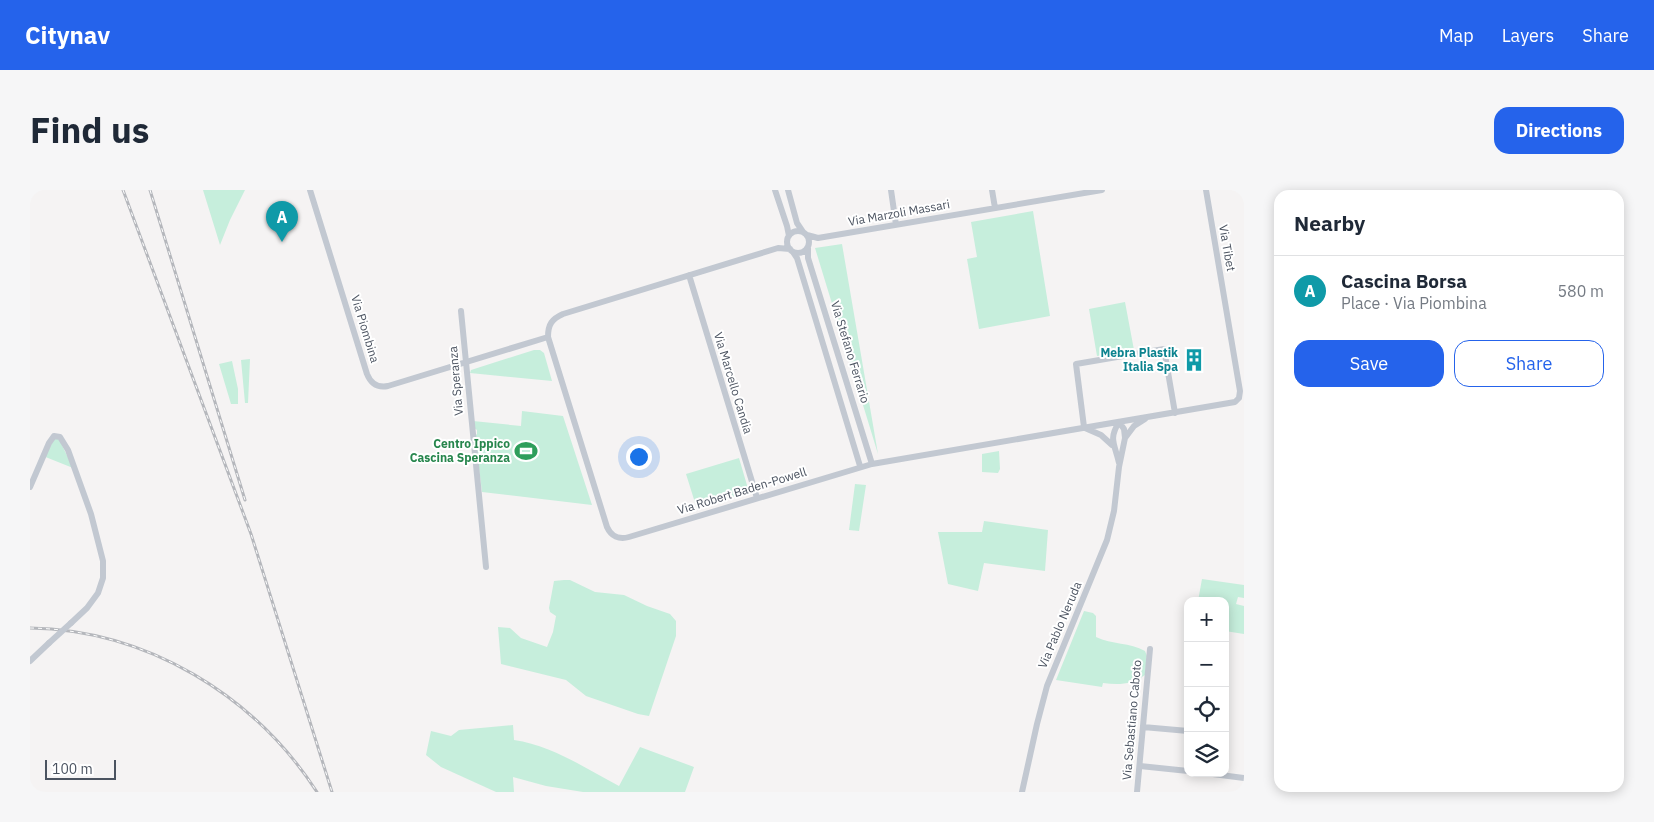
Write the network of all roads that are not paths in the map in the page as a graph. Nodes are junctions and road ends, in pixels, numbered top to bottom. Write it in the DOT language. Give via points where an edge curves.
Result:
graph roads {
  1 [pos="310,190"];
  2 [pos="776,190"];
  3 [pos="788,190"];
  4 [pos="890,190"];
  5 [pos="992,190"];
  6 [pos="1102,190"];
  7 [pos="1206,190"];
  8 [pos="1088,191"];
  9 [pos="995,208"];
  10 [pos="896,225"];
  11 [pos="805,234"];
  12 [pos="788,238"];
  13 [pos="818,238"];
  14 [pos="808,246"];
  15 [pos="778,248"];
  16 [pos="791,250"];
  17 [pos="689,275"];
  18 [pos="461,311"];
  19 [pos="548,337"];
  20 [pos="465,362"];
  21 [pos="1240,398"];
  22 [pos="1175,413"];
  23 [pos="1146,418"];
  24 [pos="1119,422"];
  25 [pos="1084,427"];
  26 [pos="1125,438"];
  27 [pos="1112,445"];
  28 [pos="872,464"];
  29 [pos="860,466"];
  30 [pos="1120,467"];
  31 [pos="30,486"];
  32 [pos="757,498"];
  33 [pos="486,567"];
  34 [pos="1150,650"];
  35 [pos="30,661"];
  36 [pos="1143,727"];
  37 [pos="1184,731"];
  38 [pos="1140,766"];
  39 [pos="1184,771"];
  40 [pos="1229,776"];
  41 [pos="1244,778"];
  42 [pos="1022,792"];
  43 [pos="1137,792"];
  1 -- 20 [label="street, Via Piombina" via="371,381 386,386"];
  2 -- 12 [label="street"];
  3 -- 11 [label="street" via="797,223"];
  4 -- 10 [label="street"];
  5 -- 9 [label="street"];
  6 -- 8 [label="street, Via Marzoli Massari"];
  7 -- 21 [label="street, Via Tibet"];
  8 -- 9 [label="street, Via Marzoli Massari"];
  9 -- 10 [label="street, Via Marzoli Massari"];
  10 -- 13 [label="street, Via Marzoli Massari"];
  11 -- 12 [label="street" via="794,232"];
  11 -- 13 [label="street, Via Marzoli Massari"];
  11 -- 14 [label="street"];
  12 -- 15 [label="street"];
  12 -- 16 [label="street"];
  13 -- 14 [label="street, Via Marzoli Massari"];
  14 -- 16 [label="street" via="799,253"];
  14 -- 28 [label="street, Via Stefano Ferrario" via="808,258"];
  15 -- 16 [label="street"];
  15 -- 17 [label="street"];
  16 -- 29 [label="street, Via Stefano Ferrario" via="798,261"];
  17 -- 19 [label="street" via="563,314 550,324"];
  17 -- 32 [label="street, Via Marcello Candia"];
  18 -- 20 [label="street, Via Speranza"];
  19 -- 20 [label="street, Via Piombina"];
  19 -- 32 [label="street, Via Robert Baden-Powell" via="604,517 614,535 629,538"];
  20 -- 33 [label="street, Via Speranza"];
  21 -- 22 [label="street, Via Robert Baden-Powell" via="1232,404"];
  22 -- 23 [label="street, Via Robert Baden-Powell"];
  22 -- 25 [label="street" via="1164,349 1076,364"];
  23 -- 24 [label="street, Via Robert Baden-Powell"];
  23 -- 26 [label="street"];
  24 -- 25 [label="street, Via Robert Baden-Powell"];
  24 -- 26 [label="street"];
  24 -- 27 [label="street"];
  25 -- 27 [label="street"];
  25 -- 28 [label="street, Via Robert Baden-Powell"];
  26 -- 30 [label="street, Via Pablo Neruda"];
  27 -- 30 [label="street"];
  28 -- 29 [label="street, Via Robert Baden-Powell"];
  29 -- 32 [label="street, Via Robert Baden-Powell"];
  30 -- 42 [label="street, Via Pablo Neruda" via="1106,540 1047,686"];
  31 -- 35 [label="street, bridge" via="49,443 54,436 60,437 68,450 91,514 103,561 103,578 98,593 87,608"];
  34 -- 36 [label="street, Via Sebastiano Caboto"];
  36 -- 37 [label="street"];
  36 -- 38 [label="street, Via Sebastiano Caboto"];
  38 -- 39 [label="street"];
  38 -- 43 [label="street, Via Sebastiano Caboto"];
  40 -- 41 [label="street"];
}
